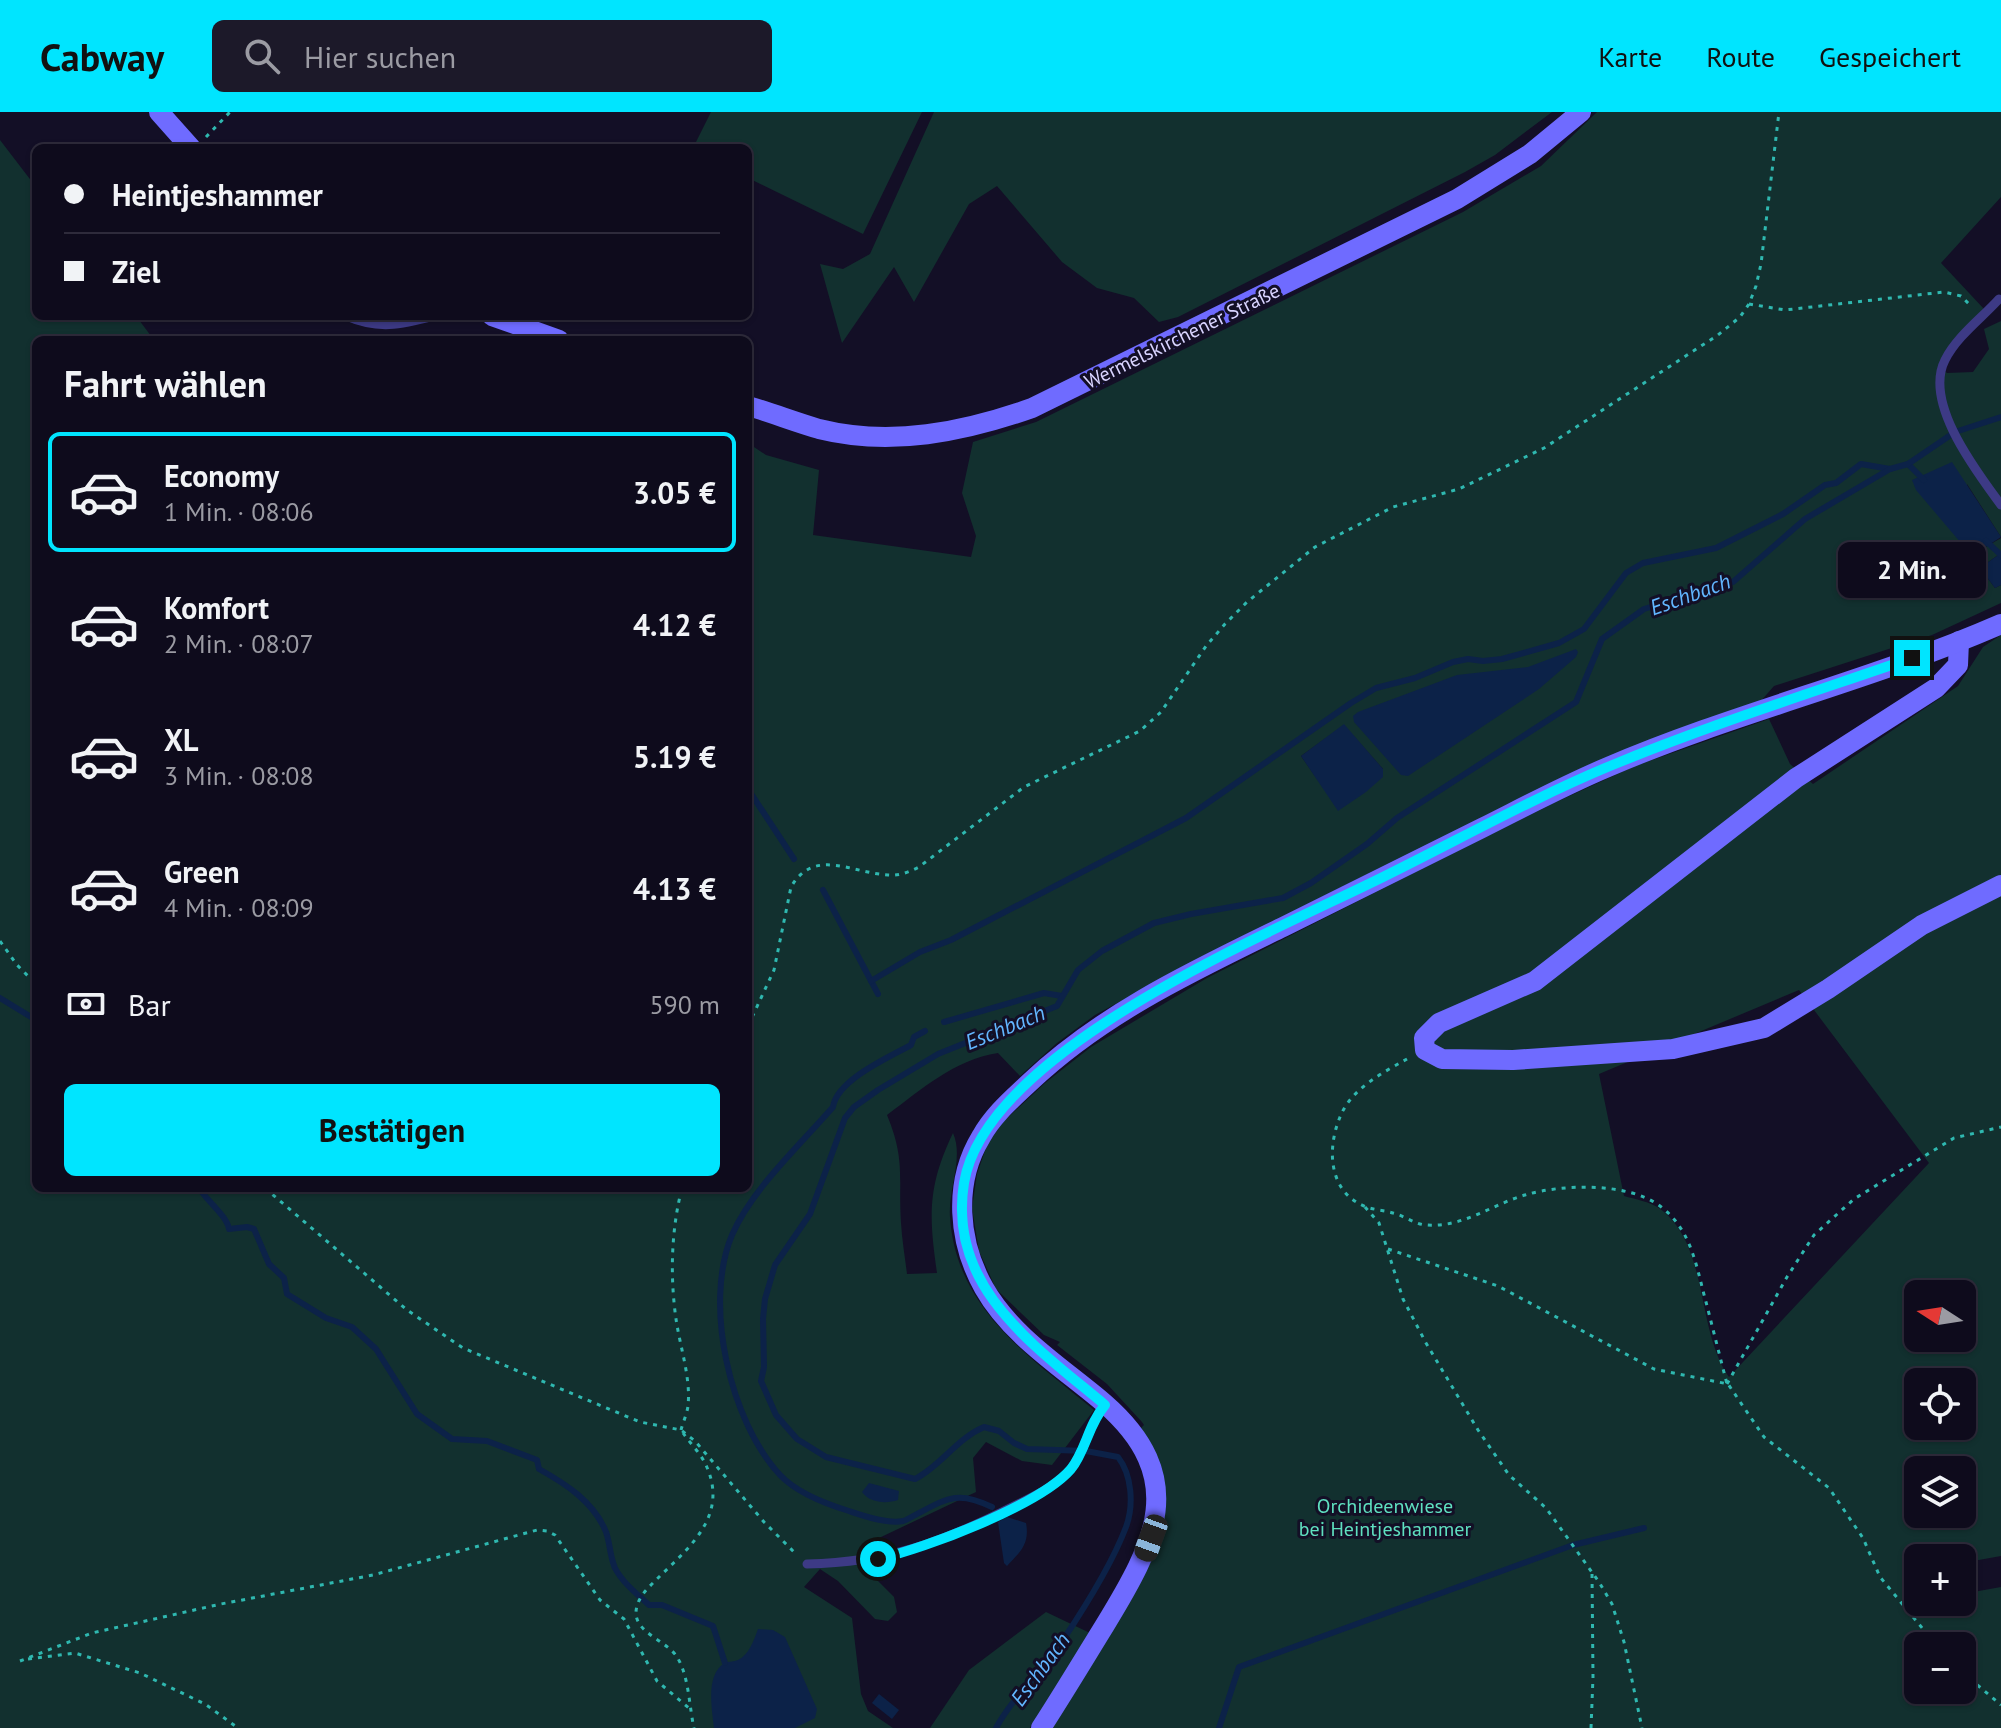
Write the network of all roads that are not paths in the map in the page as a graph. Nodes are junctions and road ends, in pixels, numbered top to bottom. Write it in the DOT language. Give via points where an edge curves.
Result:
graph roads {
  1 [pos="159,112"];
  2 [pos="1581,112"];
  3 [pos="199,142"];
  4 [pos="1999,299"];
  5 [pos="358,320"];
  6 [pos="410,320"];
  7 [pos="503,320"];
  8 [pos="548,336"];
  9 [pos="752,407"];
  10 [pos="2001,505"];
  11 [pos="2001,624"];
  12 [pos="1959,641"];
  13 [pos="2001,885"];
  14 [pos="1105,1405"];
  15 [pos="807,1564"];
  16 [pos="1041,1728"];
  1 -- 3 [label="main road"];
  2 -- 9 [label="main road, Wermelskirchener Straße" via="1530,154 1457,199 1068,392 987,424 883,437 821,429"];
  4 -- 10 [label="lane" via="1951,351 1942,369 1941,395 1956,437"];
  5 -- 6 [label="lane" via="375,326"];
  7 -- 8 [label="main road"];
  11 -- 12 [label="main road"];
  12 -- 13 [label="main road" via="1958,665 1936,688 1796,778 1535,981 1429,1030 1425,1050 1442,1059 1513,1060 1673,1049 1764,1028 1922,925"];
  12 -- 14 [label="main road" via="1583,778 1188,975 1103,1022 1052,1061 996,1115 974,1150 962,1193 964,1233 978,1276 998,1309"];
  14 -- 15 [label="lane" via="1069,1471 1047,1490 951,1536 878,1559"];
  14 -- 16 [label="main road" via="1145,1451 1155,1488 1155,1521 1131,1582"];
}
